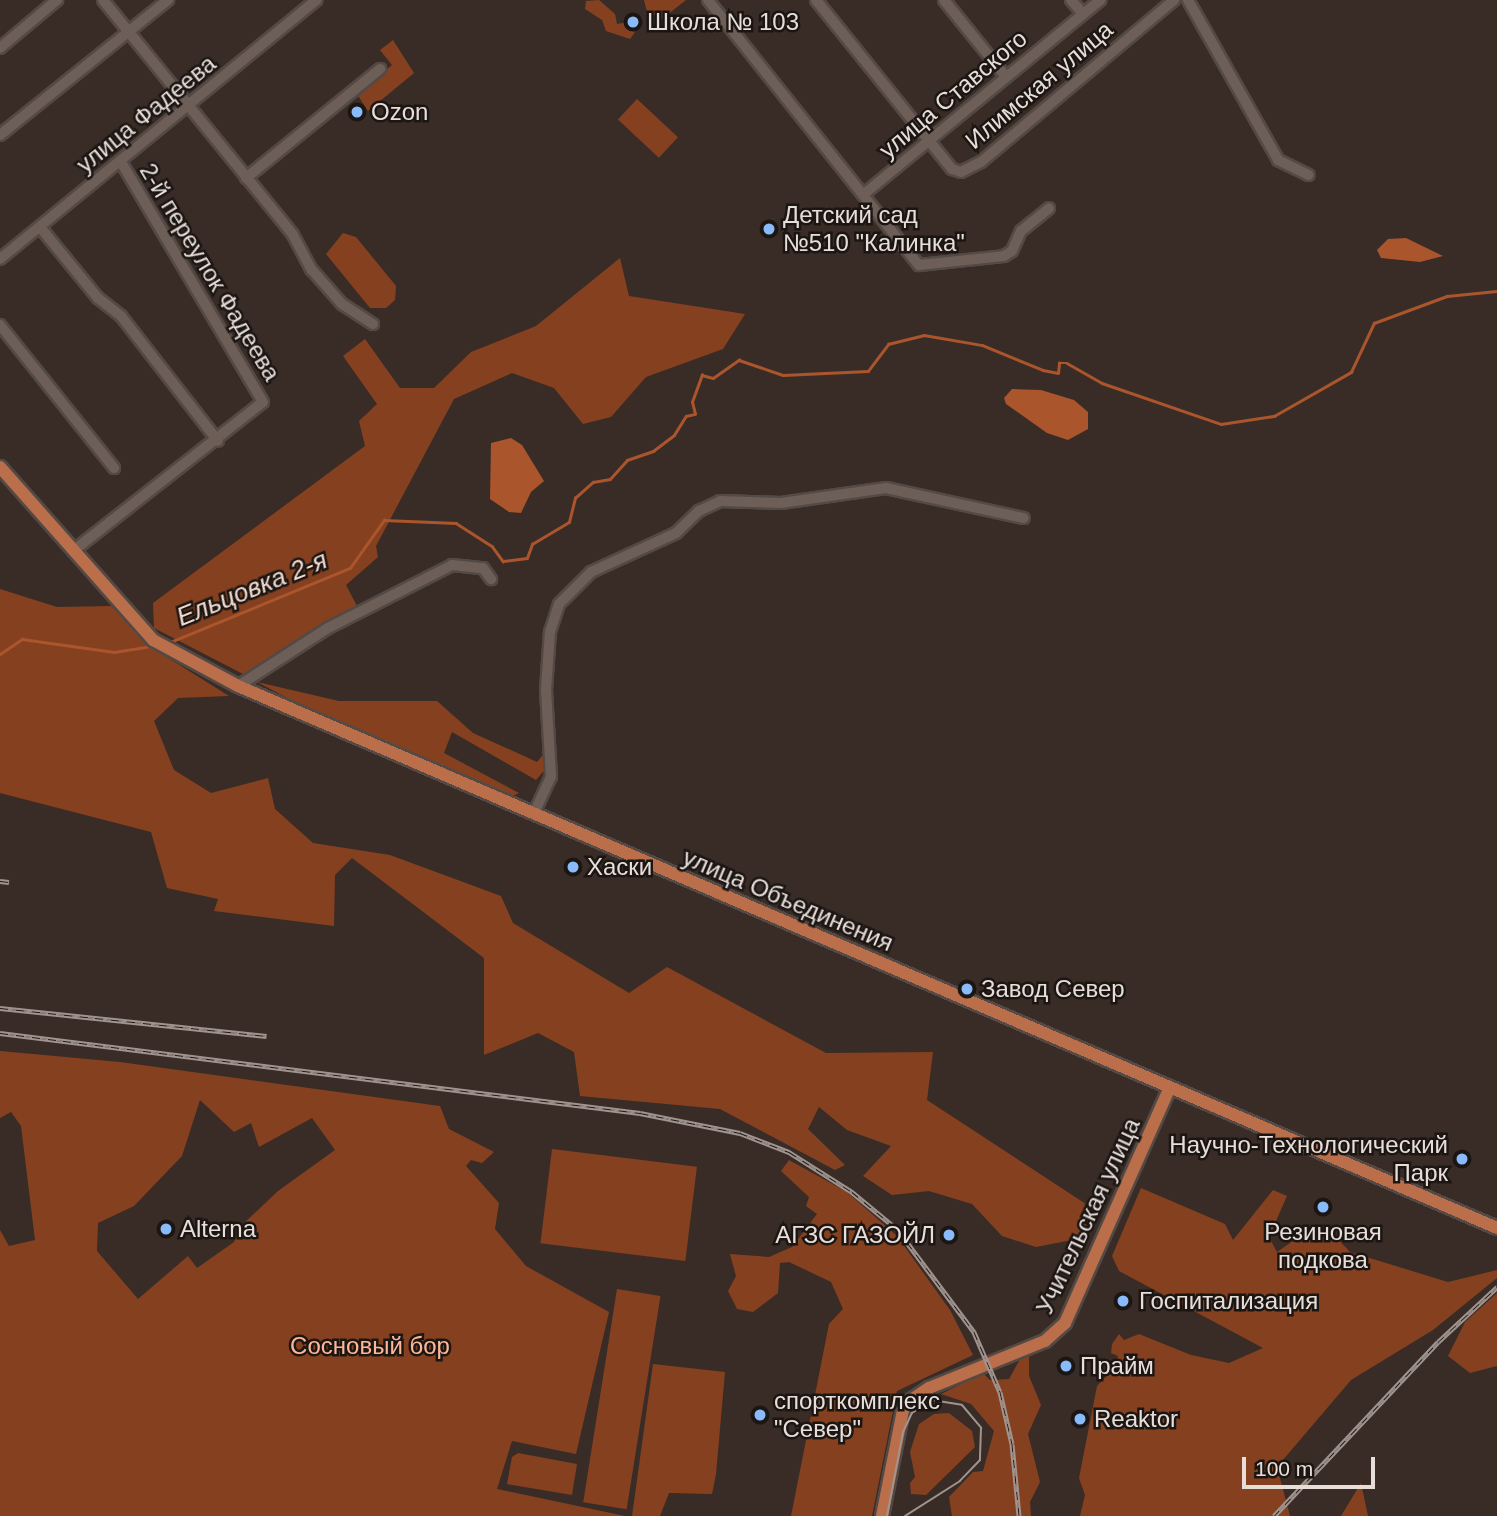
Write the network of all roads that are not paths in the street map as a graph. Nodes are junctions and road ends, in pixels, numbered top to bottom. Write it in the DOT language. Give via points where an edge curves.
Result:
graph roads {
  1 [pos="57,0"];
  2 [pos="103,0"];
  3 [pos="168,0"];
  4 [pos="317,0"];
  5 [pos="816,0"];
  6 [pos="944,0"];
  7 [pos="1071,0"];
  8 [pos="1100,0"];
  9 [pos="1174,0"];
  10 [pos="1188,0"];
  11 [pos="711,1"];
  12 [pos="1083,15"];
  13 [pos="130,32"];
  14 [pos="0,48"];
  15 [pos="380,69"];
  16 [pos="1006,76"];
  17 [pos="187,107"];
  18 [pos="0,135"];
  19 [pos="930,141"];
  20 [pos="121,162"];
  21 [pos="1309,175"];
  22 [pos="246,177"];
  23 [pos="864,194"];
  24 [pos="1049,208"];
  25 [pos="40,227"];
  26 [pos="0,259"];
  27 [pos="373,324"];
  28 [pos="0,325"];
  29 [pos="218,441"];
  30 [pos="0,467"];
  31 [pos="114,468"];
  32 [pos="1024,518"];
  33 [pos="73,551"];
  34 [pos="491,579"];
  35 [pos="238,686"];
  36 [pos="534,813"];
  37 [pos="1169,1089"];
  38 [pos="1497,1228"];
  39 [pos="881,1516"];
  1 -- 14 [label="street"];
  2 -- 13 [label="street"];
  3 -- 13 [label="street"];
  4 -- 17 [label="street, улица Фадеева"];
  5 -- 19 [label="street"];
  6 -- 16 [label="street"];
  7 -- 12 [label="street"];
  8 -- 12 [label="street, улица Ставского"];
  9 -- 19 [label="street, Илимская улица" via="981,162 961,172 952,169"];
  10 -- 21 [label="street" via="1278,160"];
  11 -- 23 [label="street"];
  12 -- 16 [label="street, улица Ставского"];
  13 -- 17 [label="street"];
  13 -- 18 [label="street"];
  15 -- 22 [label="street"];
  16 -- 19 [label="street, улица Ставского"];
  17 -- 20 [label="street, улица Фадеева"];
  17 -- 22 [label="street"];
  19 -- 23 [label="street, улица Ставского"];
  20 -- 25 [label="street, улица Фадеева"];
  20 -- 29 [label="street, 2-й переулок Фадеева" via="263,402"];
  22 -- 27 [label="street" via="293,235 312,270 342,304"];
  23 -- 24 [label="street" via="919,264 1004,256 1012,251 1021,231"];
  25 -- 26 [label="street, улица Фадеева"];
  25 -- 29 [label="street" via="98,298 121,316"];
  28 -- 31 [label="street"];
  29 -- 33 [label="street"];
  30 -- 33 [label="main road, улица Объединения"];
  32 -- 36 [label="street" via="886,488 782,503 720,501 699,511 676,533 591,572 559,604 550,632 546,691 551,777"];
  33 -- 35 [label="main road, улица Объединения" via="153,640"];
  34 -- 35 [label="street" via="483,568 452,565 328,628"];
  35 -- 36 [label="main road, улица Объединения"];
  36 -- 37 [label="main road, улица Объединения"];
  37 -- 38 [label="main road, улица Объединения"];
  37 -- 39 [label="main road, Учительская улица" via="1065,1323 1045,1342 929,1388 911,1400 904,1410"];
}
